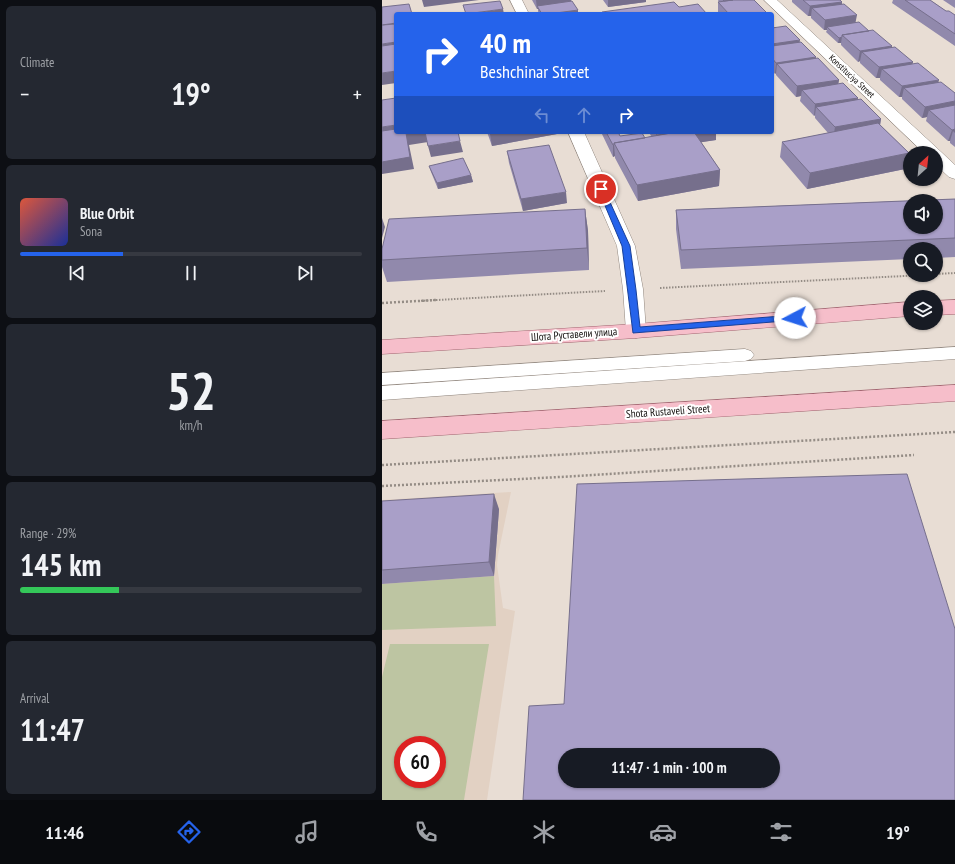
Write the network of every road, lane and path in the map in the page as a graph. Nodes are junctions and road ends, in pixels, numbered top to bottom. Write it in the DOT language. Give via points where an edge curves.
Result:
graph roads {
  1 [pos="516,0"];
  2 [pos="770,0"];
  3 [pos="522,12"];
  4 [pos="577,134"];
  5 [pos="926,146"];
  6 [pos="943,163"];
  7 [pos="955,174"];
  8 [pos="943,274"];
  9 [pos="955,274"];
  10 [pos="903,276"];
  11 [pos="632,290"];
  12 [pos="382,303"];
  13 [pos="955,306"];
  14 [pos="943,307"];
  15 [pos="903,310"];
  16 [pos="636,331"];
  17 [pos="955,342"];
  18 [pos="382,347"];
  19 [pos="955,353"];
  20 [pos="382,379"];
  21 [pos="382,393"];
  22 [pos="955,393"];
  23 [pos="382,430"];
  24 [pos="955,432"];
  25 [pos="914,454"];
  26 [pos="382,465"];
  27 [pos="382,486"];
  1 -- 3 [label="street"];
  2 -- 5 [label="street, Konstituciya Street"];
  4 -- 11 [label="street" via="626,246"];
  6 -- 7 [label="street"];
  8 -- 9 [label="path"];
  10 -- 11 [label="path"];
  11 -- 12 [label="path"];
  11 -- 16 [label="street"];
  13 -- 14 [label="main road"];
  15 -- 16 [label="main road, Шота Руставели улица"];
  16 -- 18 [label="main road, Шота Руставели улица"];
  17 -- 20 [label="lane"];
  19 -- 21 [label="lane"];
  22 -- 23 [label="main road, Shota Rustaveli Street"];
  24 -- 26 [label="path"];
  25 -- 27 [label="path" via="560,478"];
}
